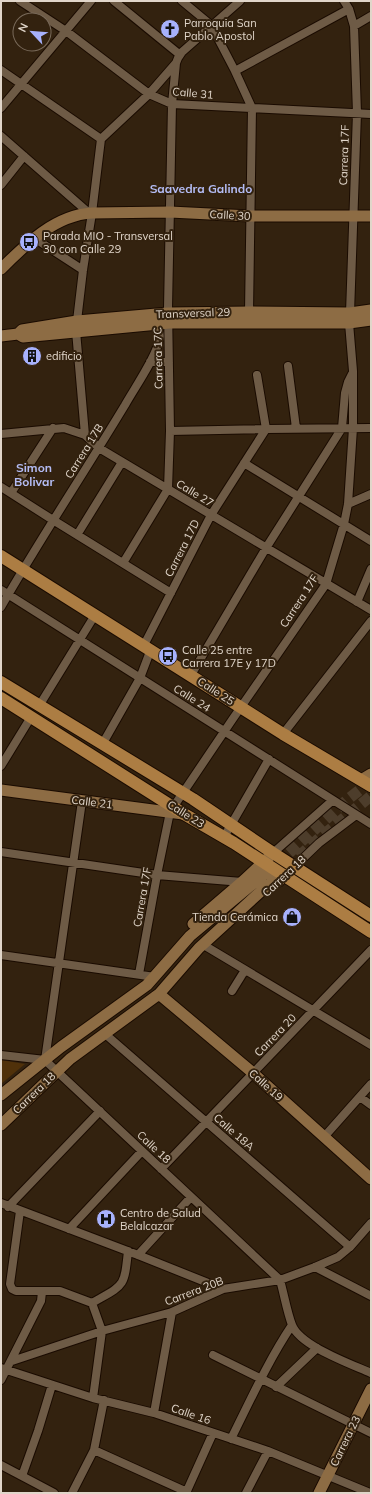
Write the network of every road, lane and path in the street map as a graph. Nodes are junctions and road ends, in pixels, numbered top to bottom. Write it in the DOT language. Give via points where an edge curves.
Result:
graph roads {
  1 [pos="91,1"];
  2 [pos="114,1"];
  3 [pos="182,1"];
  4 [pos="240,1"];
  5 [pos="344,1"];
  6 [pos="23,2"];
  7 [pos="349,9"];
  8 [pos="371,16"];
  9 [pos="211,25"];
  10 [pos="354,26"];
  11 [pos="66,31"];
  12 [pos="179,54"];
  13 [pos="176,63"];
  14 [pos="1,70"];
  15 [pos="235,71"];
  16 [pos="22,83"];
  17 [pos="149,94"];
  18 [pos="172,104"];
  19 [pos="1,108"];
  20 [pos="252,108"];
  21 [pos="357,113"];
  22 [pos="371,114"];
  23 [pos="1,136"];
  24 [pos="101,138"];
  25 [pos="24,156"];
  26 [pos="1,185"];
  27 [pos="170,212"];
  28 [pos="90,213"];
  29 [pos="250,216"];
  30 [pos="371,216"];
  31 [pos="352,217"];
  32 [pos="34,238"];
  33 [pos="2,266"];
  34 [pos="83,270"];
  35 [pos="371,310"];
  36 [pos="249,312"];
  37 [pos="148,315"];
  38 [pos="169,318"];
  39 [pos="350,318"];
  40 [pos="371,320"];
  41 [pos="155,324"];
  42 [pos="76,326"];
  43 [pos="1,336"];
  44 [pos="150,362"];
  45 [pos="169,362"];
  46 [pos="288,366"];
  47 [pos="353,371"];
  48 [pos="257,375"];
  49 [pos="53,428"];
  50 [pos="266,428"];
  51 [pos="296,428"];
  52 [pos="342,428"];
  53 [pos="353,428"];
  54 [pos="371,428"];
  55 [pos="170,431"];
  56 [pos="1,434"];
  57 [pos="85,435"];
  58 [pos="99,448"];
  59 [pos="122,462"];
  60 [pos="244,464"];
  61 [pos="1,487"];
  62 [pos="168,489"];
  63 [pos="11,493"];
  64 [pos="371,494"];
  65 [pos="299,496"];
  66 [pos="348,504"];
  67 [pos="211,514"];
  68 [pos="53,520"];
  69 [pos="344,524"];
  70 [pos="77,535"];
  71 [pos="371,541"];
  72 [pos="266,548"];
  73 [pos="1,556"];
  74 [pos="123,563"];
  75 [pos="22,569"];
  76 [pos="371,569"];
  77 [pos="326,584"];
  78 [pos="5,593"];
  79 [pos="171,593"];
  80 [pos="357,602"];
  81 [pos="1,607"];
  82 [pos="371,610"];
  83 [pos="95,615"];
  84 [pos="371,622"];
  85 [pos="80,640"];
  86 [pos="147,647"];
  87 [pos="190,675"];
  88 [pos="140,678"];
  89 [pos="1,682"];
  90 [pos="1,698"];
  91 [pos="39,706"];
  92 [pos="241,707"];
  93 [pos="31,717"];
  94 [pos="224,731"];
  95 [pos="283,734"];
  96 [pos="103,743"];
  97 [pos="269,759"];
  98 [pos="1,766"];
  99 [pos="368,780"];
  100 [pos="1,790"];
  101 [pos="183,793"];
  102 [pos="82,800"];
  103 [pos="333,800"];
  104 [pos="172,809"];
  105 [pos="356,815"];
  106 [pos="371,824"];
  107 [pos="231,825"];
  108 [pos="224,837"];
  109 [pos="1,852"];
  110 [pos="273,853"];
  111 [pos="74,862"];
  112 [pos="295,866"];
  113 [pos="157,874"];
  114 [pos="269,875"];
  115 [pos="242,882"];
  116 [pos="333,891"];
  117 [pos="338,911"];
  118 [pos="371,916"];
  119 [pos="371,932"];
  120 [pos="207,947"];
  121 [pos="371,950"];
  122 [pos="1,955"];
  123 [pos="60,964"];
  124 [pos="162,967"];
  125 [pos="245,970"];
  126 [pos="139,974"];
  127 [pos="155,977"];
  128 [pos="232,991"];
  129 [pos="162,992"];
  130 [pos="313,1011"];
  131 [pos="104,1033"];
  132 [pos="371,1045"];
  133 [pos="1,1055"];
  134 [pos="45,1060"];
  135 [pos="57,1071"];
  136 [pos="253,1073"];
  137 [pos="371,1084"];
  138 [pos="1,1095"];
  139 [pos="360,1097"];
  140 [pos="371,1105"];
  141 [pos="100,1111"];
  142 [pos="205,1122"];
  143 [pos="1,1125"];
  144 [pos="324,1137"];
  145 [pos="142,1151"];
  146 [pos="161,1169"];
  147 [pos="371,1179"];
  148 [pos="191,1197"];
  149 [pos="5,1205"];
  150 [pos="20,1211"];
  151 [pos="371,1223"];
  152 [pos="69,1230"];
  153 [pos="350,1247"];
  154 [pos="128,1251"];
  155 [pos="138,1255"];
  156 [pos="315,1267"];
  157 [pos="280,1280"];
  158 [pos="223,1289"];
  159 [pos="42,1292"];
  160 [pos="371,1296"];
  161 [pos="92,1303"];
  162 [pos="172,1312"];
  163 [pos="292,1325"];
  164 [pos="102,1331"];
  165 [pos="317,1348"];
  166 [pos="213,1355"];
  167 [pos="12,1361"];
  168 [pos="4,1370"];
  169 [pos="371,1373"];
  170 [pos="261,1379"];
  171 [pos="1,1380"];
  172 [pos="52,1385"];
  173 [pos="276,1387"];
  174 [pos="371,1389"];
  175 [pos="93,1398"];
  176 [pos="104,1400"];
  177 [pos="154,1413"];
  178 [pos="353,1425"];
  179 [pos="213,1434"];
  180 [pos="371,1434"];
  181 [pos="231,1439"];
  182 [pos="94,1450"];
  183 [pos="268,1451"];
  184 [pos="1,1465"];
  185 [pos="328,1475"];
  186 [pos="22,1476"];
  187 [pos="54,1493"];
  188 [pos="72,1493"];
  189 [pos="186,1493"];
  190 [pos="246,1493"];
  191 [pos="319,1493"];
  192 [pos="370,1493"];
  1 -- 11 [label="street"];
  2 -- 12 [label="street"];
  3 -- 9 [label="street"];
  4 -- 9 [label="street, Carrera 17C"];
  5 -- 7 [label="street, Carrera 17F"];
  6 -- 11 [label="street, Calle 31"];
  7 -- 10 [label="street, Carrera 17F"];
  7 -- 15 [label="street"];
  8 -- 10 [label="street"];
  9 -- 12 [label="street, Carrera 17C"];
  9 -- 15 [label="street"];
  10 -- 21 [label="street, Carrera 17F"];
  11 -- 16 [label="street"];
  11 -- 17 [label="street, Calle 31"];
  12 -- 13 [label="street, Carrera 17C"];
  13 -- 17 [label="street"];
  13 -- 18 [label="street, Carrera 17C"];
  14 -- 16 [label="street"];
  15 -- 20 [label="street"];
  16 -- 19 [label="street"];
  16 -- 24 [label="street"];
  17 -- 18 [label="street, Calle 31"];
  17 -- 24 [label="street"];
  18 -- 20 [label="street, Calle 31"];
  18 -- 27 [label="street, Carrera 17C"];
  20 -- 21 [label="street, Calle 31"];
  20 -- 29 [label="street"];
  21 -- 22 [label="street, Calle 31"];
  21 -- 31 [label="street, Carrera 17F"];
  23 -- 25 [label="street"];
  24 -- 28 [label="street"];
  25 -- 26 [label="street"];
  25 -- 28 [label="street"];
  27 -- 28 [label="street, Calle 30"];
  27 -- 29 [label="street, Calle 30"];
  27 -- 38 [label="street, Carrera 17C"];
  28 -- 32 [label="street, Calle 30" via="66,219"];
  28 -- 34 [label="street"];
  29 -- 31 [label="street, Calle 30"];
  29 -- 36 [label="street"];
  30 -- 31 [label="street, Calle 30"];
  31 -- 39 [label="street, Carrera 17F"];
  32 -- 33 [label="street, Calle 30"];
  32 -- 34 [label="street"];
  34 -- 42 [label="street"];
  35 -- 39 [label="street, Transversal 29"];
  36 -- 38 [label="street, Transversal 29"];
  36 -- 39 [label="street, Transversal 29"];
  37 -- 38 [label="street, Transversal 29"];
  37 -- 41 [label="street"];
  37 -- 42 [label="street, Transversal 29"];
  38 -- 39 [label="street, Transversal 29"];
  38 -- 41 [label="street, Transversal 29"];
  38 -- 45 [label="street, Carrera 17C"];
  39 -- 40 [label="street, Transversal 29"];
  39 -- 47 [label="street, Carrera 17F"];
  41 -- 42 [label="street, Transversal 29"];
  41 -- 44 [label="street, Carrera 17B" via="159,331 159,342"];
  42 -- 43 [label="street, Transversal 29" via="22,330 18,334"];
  42 -- 57 [label="street"];
  44 -- 45 [label="street"];
  44 -- 58 [label="street, Carrera 17B"];
  45 -- 55 [label="street, Carrera 17C"];
  46 -- 51 [label="street"];
  47 -- 52 [label="street" via="345,393"];
  47 -- 53 [label="street, Carrera 17F"];
  48 -- 50 [label="street"];
  49 -- 56 [label="street, Calle 27"];
  49 -- 57 [label="street, Calle 27" via="64,428"];
  49 -- 63 [label="street"];
  50 -- 51 [label="street"];
  50 -- 55 [label="street"];
  50 -- 60 [label="street, Carrera 17D"];
  51 -- 52 [label="street"];
  52 -- 53 [label="street"];
  52 -- 65 [label="street"];
  53 -- 54 [label="street"];
  53 -- 66 [label="street, Carrera 17F"];
  55 -- 62 [label="street, Carrera 17C"];
  57 -- 58 [label="street, Calle 27"];
  58 -- 59 [label="street, Calle 27"];
  58 -- 68 [label="street, Carrera 17B"];
  59 -- 62 [label="street, Calle 27"];
  59 -- 70 [label="street"];
  60 -- 65 [label="street"];
  60 -- 67 [label="street, Carrera 17D"];
  61 -- 63 [label="street"];
  62 -- 67 [label="street, Calle 27"];
  62 -- 74 [label="street, Carrera 17C"];
  63 -- 68 [label="street"];
  64 -- 66 [label="street"];
  65 -- 69 [label="street"];
  65 -- 72 [label="street"];
  66 -- 69 [label="street, Carrera 17F"];
  67 -- 72 [label="street, Calle 27"];
  67 -- 79 [label="street, Carrera 17D"];
  68 -- 70 [label="street"];
  68 -- 75 [label="street, Carrera 17B"];
  69 -- 71 [label="street"];
  69 -- 77 [label="street, Carrera 17F"];
  70 -- 74 [label="street"];
  72 -- 77 [label="street, Calle 27"];
  72 -- 87 [label="street"];
  73 -- 75 [label="main road, Calle 25"];
  74 -- 79 [label="street"];
  75 -- 78 [label="street, Carrera 17B"];
  75 -- 83 [label="main road, Calle 25"];
  76 -- 80 [label="street"];
  77 -- 80 [label="street, Calle 27"];
  77 -- 92 [label="street, Carrera 17F"];
  78 -- 81 [label="street, Carrera 17B"];
  78 -- 85 [label="street, Calle 24"];
  79 -- 86 [label="street, Carrera 17D"];
  80 -- 82 [label="street, Calle 27"];
  83 -- 85 [label="street"];
  83 -- 86 [label="main road, Calle 25"];
  84 -- 95 [label="street"];
  85 -- 88 [label="street, Calle 24"];
  85 -- 91 [label="street"];
  86 -- 87 [label="main road, Calle 25"];
  86 -- 88 [label="street, Carrera 17D"];
  87 -- 92 [label="main road, Calle 25"];
  88 -- 94 [label="street, Calle 24"];
  88 -- 96 [label="street, Carrera 17D"];
  89 -- 91 [label="main road, Calle 23"];
  90 -- 93 [label="main road, Calle 23"];
  91 -- 96 [label="main road, Calle 23"];
  92 -- 94 [label="street, Carrera 17F"];
  92 -- 95 [label="main road, Calle 25"];
  93 -- 98 [label="street"];
  93 -- 104 [label="main road, Calle 23"];
  94 -- 97 [label="street, Calle 24"];
  94 -- 101 [label="street, Carrera 17F"];
  95 -- 99 [label="main road, Calle 25"];
  96 -- 101 [label="main road, Calle 23"];
  97 -- 103 [label="street, Calle 24"];
  97 -- 107 [label="street"];
  100 -- 102 [label="street, Calle 21"];
  101 -- 104 [label="street, Carrera 17F"];
  101 -- 107 [label="main road, Calle 23"];
  102 -- 104 [label="street, Calle 21"];
  102 -- 111 [label="street"];
  103 -- 105 [label="street, Calle 24"];
  103 -- 110 [label="street, Carrera 18"];
  104 -- 108 [label="main road, Calle 23"];
  104 -- 113 [label="street, Carrera 17F"];
  105 -- 106 [label="street, Calle 24"];
  105 -- 112 [label="street, Carrera 18" via="319,843"];
  107 -- 108 [label="street"];
  107 -- 110 [label="main road, Calle 23"];
  108 -- 114 [label="main road, Calle 23"];
  109 -- 111 [label="street"];
  110 -- 112 [label="main road, Calle 23"];
  110 -- 114 [label="street, Carrera 18"];
  111 -- 113 [label="street"];
  111 -- 123 [label="street"];
  112 -- 114 [label="street, Carrera 18"];
  112 -- 116 [label="main road, Calle 23"];
  113 -- 115 [label="street"];
  113 -- 126 [label="street, Carrera 17F"];
  114 -- 115 [label="street, Carrera 18"];
  114 -- 117 [label="main road, Calle 23"];
  114 -- 120 [label="street, Carrera 18"];
  114 -- 124 [label="street, Carrera 18" via="198,929"];
  114 -- 129 [label="street, Carrera 18" via="199,948"];
  115 -- 124 [label="street, Carrera 18" via="181,935 166,953"];
  116 -- 117 [label="main road"];
  116 -- 118 [label="main road, Calle 23"];
  117 -- 119 [label="main road, Calle 23"];
  120 -- 125 [label="street"];
  120 -- 129 [label="street, Carrera 18"];
  121 -- 130 [label="street, Carrera 20"];
  122 -- 123 [label="street"];
  123 -- 126 [label="street"];
  123 -- 134 [label="street"];
  124 -- 127 [label="street, Carrera 18"];
  125 -- 128 [label="street"];
  125 -- 130 [label="street"];
  126 -- 127 [label="street"];
  127 -- 134 [label="street, Carrera 18" via="135,995"];
  129 -- 131 [label="street, Carrera 18"];
  129 -- 136 [label="street, Calle 19"];
  130 -- 132 [label="street"];
  130 -- 136 [label="street, Carrera 20"];
  131 -- 135 [label="street, Carrera 18"];
  131 -- 142 [label="street, Calle 18A"];
  133 -- 134 [label="street"];
  134 -- 135 [label="street, Calle 18"];
  134 -- 138 [label="street, Carrera 18"];
  135 -- 141 [label="street, Calle 18"];
  135 -- 143 [label="street, Carrera 18"];
  136 -- 142 [label="street, Carrera 20"];
  136 -- 144 [label="street, Calle 19"];
  137 -- 139 [label="street"];
  139 -- 140 [label="street"];
  139 -- 144 [label="street"];
  141 -- 145 [label="street, Calle 18"];
  141 -- 149 [label="street"];
  142 -- 146 [label="street, Carrera 20"];
  142 -- 153 [label="street, Calle 18A"];
  144 -- 147 [label="street, Calle 19"];
  145 -- 146 [label="street, Calle 18"];
  145 -- 152 [label="street"];
  146 -- 148 [label="street, Calle 18"];
  148 -- 155 [label="street"];
  148 -- 157 [label="street, Calle 18"];
  149 -- 150 [label="street"];
  150 -- 152 [label="street"];
  150 -- 159 [label="street" via="10,1284 16,1291"];
  151 -- 153 [label="street, Carrera 20B"];
  152 -- 154 [label="street"];
  153 -- 156 [label="street, Carrera 20B" via="338,1257"];
  154 -- 155 [label="street"];
  154 -- 161 [label="street" via="123,1283"];
  155 -- 158 [label="street"];
  156 -- 157 [label="street, Carrera 20B"];
  156 -- 160 [label="street"];
  157 -- 158 [label="street, Carrera 20B"];
  157 -- 163 [label="street"];
  158 -- 162 [label="street, Carrera 20B"];
  159 -- 161 [label="street" via="60,1291"];
  159 -- 167 [label="street" via="41,1301"];
  161 -- 164 [label="street"];
  162 -- 164 [label="street, Carrera 20B"];
  162 -- 177 [label="street"];
  163 -- 165 [label="street" via="297,1333"];
  163 -- 170 [label="street"];
  164 -- 167 [label="street, Carrera 20B"];
  164 -- 175 [label="street"];
  165 -- 169 [label="street"];
  165 -- 173 [label="street"];
  166 -- 170 [label="street"];
  167 -- 168 [label="street"];
  168 -- 171 [label="street"];
  168 -- 172 [label="street, Calle 16"];
  170 -- 173 [label="street"];
  170 -- 181 [label="street"];
  172 -- 175 [label="street, Calle 16"];
  172 -- 186 [label="street"];
  173 -- 178 [label="street"];
  174 -- 178 [label="street, Carrera 23"];
  175 -- 176 [label="street, Calle 16"];
  176 -- 177 [label="street, Calle 16"];
  176 -- 182 [label="street"];
  177 -- 179 [label="street, Calle 16"];
  178 -- 180 [label="street"];
  178 -- 185 [label="street, Carrera 23"];
  179 -- 181 [label="street, Calle 16"];
  179 -- 189 [label="street"];
  181 -- 183 [label="street, Calle 16"];
  182 -- 188 [label="street"];
  182 -- 189 [label="street"];
  183 -- 185 [label="street, Calle 16"];
  183 -- 190 [label="street"];
  184 -- 186 [label="street"];
  185 -- 191 [label="street, Carrera 23"];
  185 -- 192 [label="street, Calle 16"];
  186 -- 187 [label="street"];
}
